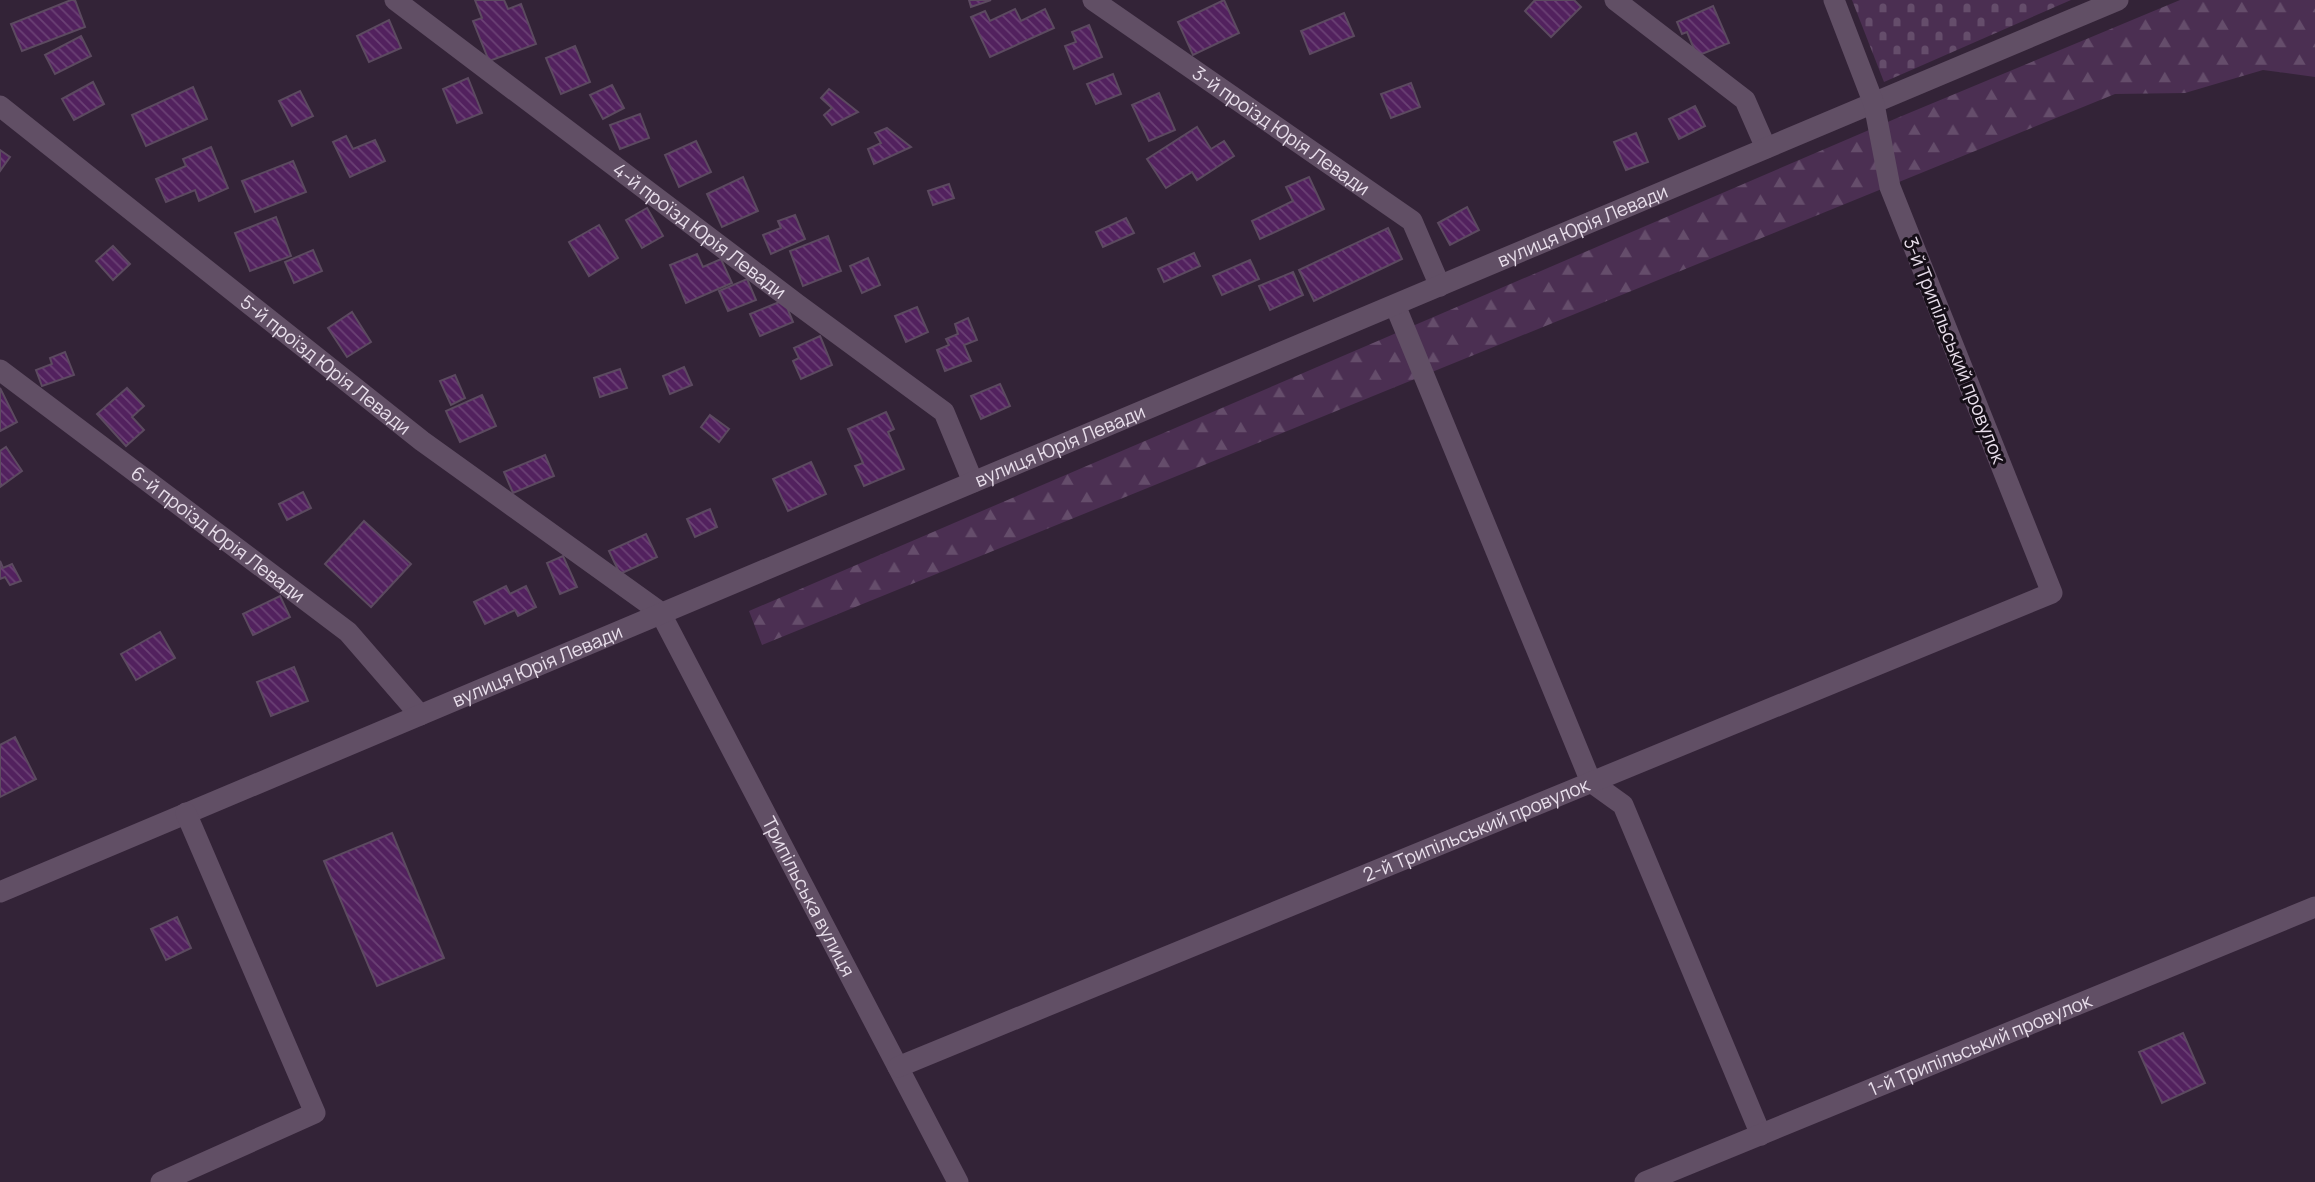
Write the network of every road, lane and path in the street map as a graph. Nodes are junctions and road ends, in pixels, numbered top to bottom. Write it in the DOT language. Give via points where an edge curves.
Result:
graph roads {
  1 [pos="395,0"];
  2 [pos="1093,0"];
  3 [pos="1615,0"];
  4 [pos="1834,0"];
  5 [pos="2118,0"];
  6 [pos="1874,104"];
  7 [pos="0,106"];
  8 [pos="1766,148"];
  9 [pos="1440,286"];
  10 [pos="1395,304"];
  11 [pos="0,370"];
  12 [pos="973,482"];
  13 [pos="2052,593"];
  14 [pos="660,612"];
  15 [pos="420,715"];
  16 [pos="1591,782"];
  17 [pos="187,813"];
  18 [pos="0,892"];
  19 [pos="2315,907"];
  20 [pos="898,1067"];
  21 [pos="1760,1135"];
  22 [pos="162,1182"];
  23 [pos="958,1182"];
  24 [pos="1645,1182"];
  1 -- 12 [label="street, 4-й проїзд Юрія Левади" via="944,412"];
  2 -- 9 [label="street, 3-й проїзд Юрія Левади" via="1412,221"];
  3 -- 8 [label="street" via="1745,100"];
  4 -- 6 [label="street, 3-й Трипільський провулок"];
  5 -- 6 [label="street, вулиця Юрія Левади"];
  6 -- 8 [label="street, вулиця Юрія Левади"];
  6 -- 13 [label="street, 3-й Трипільський провулок" via="1890,187"];
  7 -- 14 [label="street, 5-й проїзд Юрія Левади" via="422,441"];
  8 -- 9 [label="street, вулиця Юрія Левади"];
  9 -- 10 [label="street, вулиця Юрія Левади"];
  10 -- 12 [label="street, вулиця Юрія Левади"];
  10 -- 16 [label="street"];
  11 -- 15 [label="street, 6-й проїзд Юрія Левади" via="348,632"];
  12 -- 14 [label="street, вулиця Юрія Левади"];
  13 -- 16 [label="street, 2-й Трипільський провулок"];
  14 -- 15 [label="street, вулиця Юрія Левади"];
  14 -- 20 [label="street, Трипільська вулиця"];
  15 -- 17 [label="street, вулиця Юрія Левади"];
  16 -- 20 [label="street, 2-й Трипільський провулок"];
  16 -- 21 [label="street" via="1623,805"];
  17 -- 18 [label="street, вулиця Юрія Левади"];
  17 -- 22 [label="street" via="315,1112"];
  19 -- 21 [label="street, 1-й Трипільський провулок"];
  20 -- 23 [label="street, Трипільська вулиця"];
  21 -- 24 [label="street, 1-й Трипільський провулок"];
}
